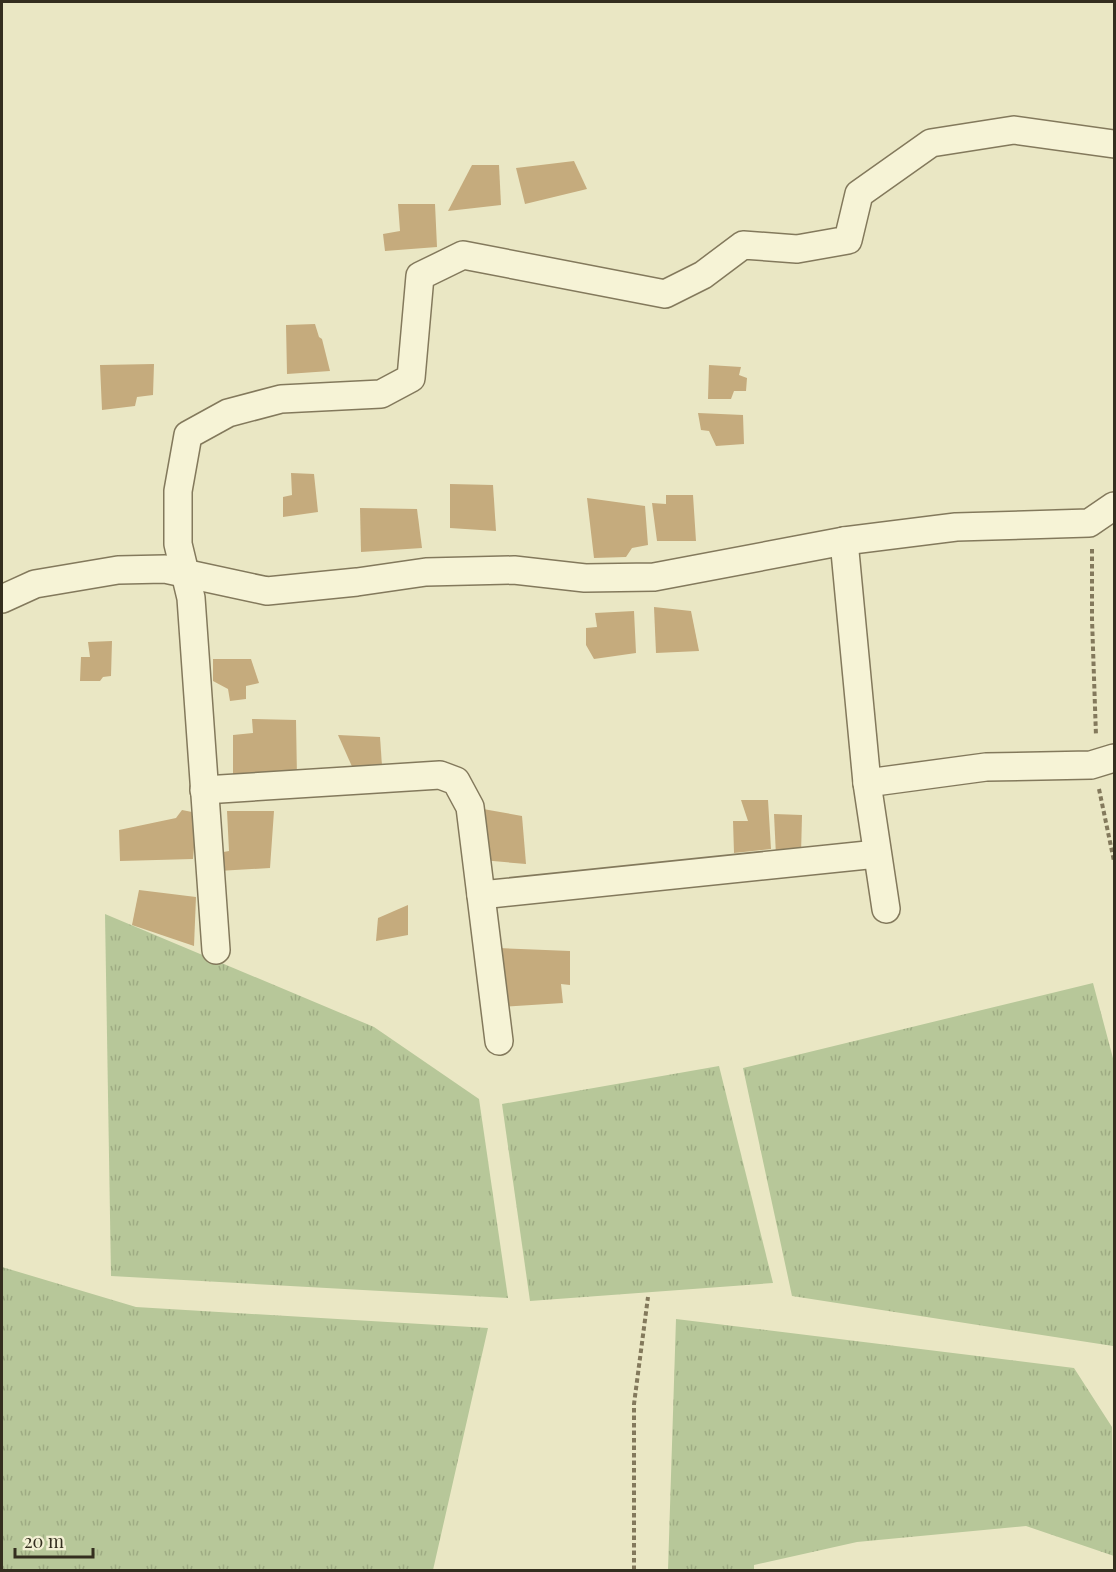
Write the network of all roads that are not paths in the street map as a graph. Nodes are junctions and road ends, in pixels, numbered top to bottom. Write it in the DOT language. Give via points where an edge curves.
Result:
graph roads {
  1 [pos="1114,144"];
  2 [pos="1114,506"];
  3 [pos="844,541"];
  4 [pos="184,571"];
  5 [pos="2,599"];
  6 [pos="1106,761"];
  7 [pos="867,783"];
  8 [pos="204,789"];
  9 [pos="878,854"];
  10 [pos="481,895"];
  11 [pos="886,909"];
  12 [pos="216,950"];
  13 [pos="499,1041"];
  1 -- 4 [label="street" via="1014,130 931,143 859,194 848,240 797,249 743,245 703,275 665,294 463,255 420,276 411,378 381,394 281,399 228,413 188,435 178,491 178,544"];
  2 -- 3 [label="street" via="1089,523 956,527"];
  3 -- 4 [label="street" via="654,577 585,578 514,570 426,572 267,591"];
  3 -- 7 [label="street"];
  4 -- 5 [label="street" via="118,570 35,584"];
  4 -- 8 [label="street" via="191,598"];
  6 -- 7 [label="street" via="1091,765 986,767"];
  7 -- 9 [label="street"];
  8 -- 10 [label="street" via="440,775 456,781 470,807"];
  8 -- 12 [label="street"];
  9 -- 10 [label="street"];
  9 -- 11 [label="street"];
  10 -- 13 [label="street"];
}
